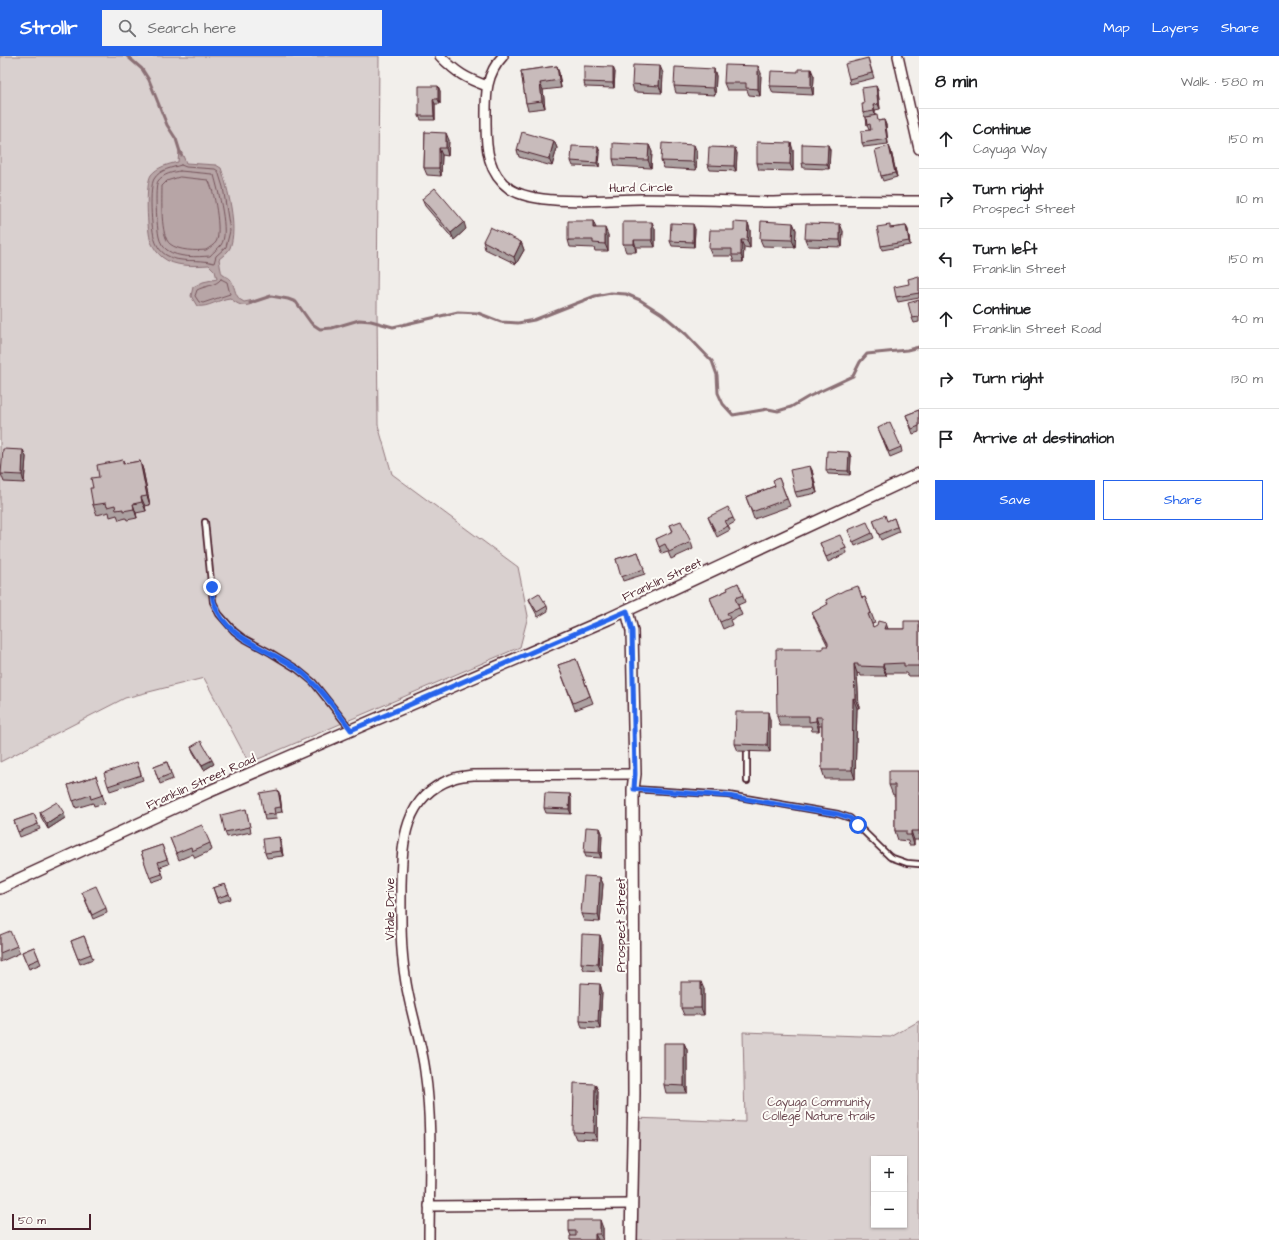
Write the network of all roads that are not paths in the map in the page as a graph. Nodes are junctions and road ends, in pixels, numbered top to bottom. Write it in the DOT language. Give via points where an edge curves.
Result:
graph roads {
  1 [pos="440,56"];
  2 [pos="503,56"];
  3 [pos="898,56"];
  4 [pos="487,86"];
  5 [pos="919,149"];
  6 [pos="919,201"];
  7 [pos="919,474"];
  8 [pos="205,522"];
  9 [pos="627,611"];
  10 [pos="414,704"];
  11 [pos="351,730"];
  12 [pos="747,751"];
  13 [pos="635,774"];
  14 [pos="747,781"];
  15 [pos="634,789"];
  16 [pos="919,864"];
  17 [pos="0,888"];
  18 [pos="631,1204"];
  19 [pos="429,1206"];
  20 [pos="429,1240"];
  21 [pos="632,1240"];
  1 -- 4 [label="street" via="460,74"];
  2 -- 4 [label="street, Hurd Circle" via="493,69"];
  3 -- 5 [label="street"];
  4 -- 6 [label="street, Hurd Circle" via="487,151 492,165 500,179 510,188 533,197 558,200"];
  7 -- 9 [label="street, Franklin Street"];
  8 -- 11 [label="lane" via="214,602 219,614 243,638 291,665 313,682"];
  9 -- 10 [label="street, Franklin Street"];
  9 -- 13 [label="street, Prospect Street" via="632,631"];
  10 -- 11 [label="street, Franklin Street Road"];
  11 -- 17 [label="street, Franklin Street Road" via="208,792"];
  12 -- 14 [label="lane"];
  13 -- 15 [label="street, Prospect Street"];
  13 -- 19 [label="street, Vitale Drive" via="473,775 453,778 436,786 412,813 405,833 402,860 401,935 405,976 425,1069 429,1103"];
  15 -- 16 [label="lane" via="728,796 838,814 850,818 890,856"];
  15 -- 18 [label="street, Prospect Street" via="634,1093"];
  18 -- 19 [label="street"];
  18 -- 21 [label="street, Prospect Street"];
  19 -- 20 [label="street, Vitale Drive"];
}
